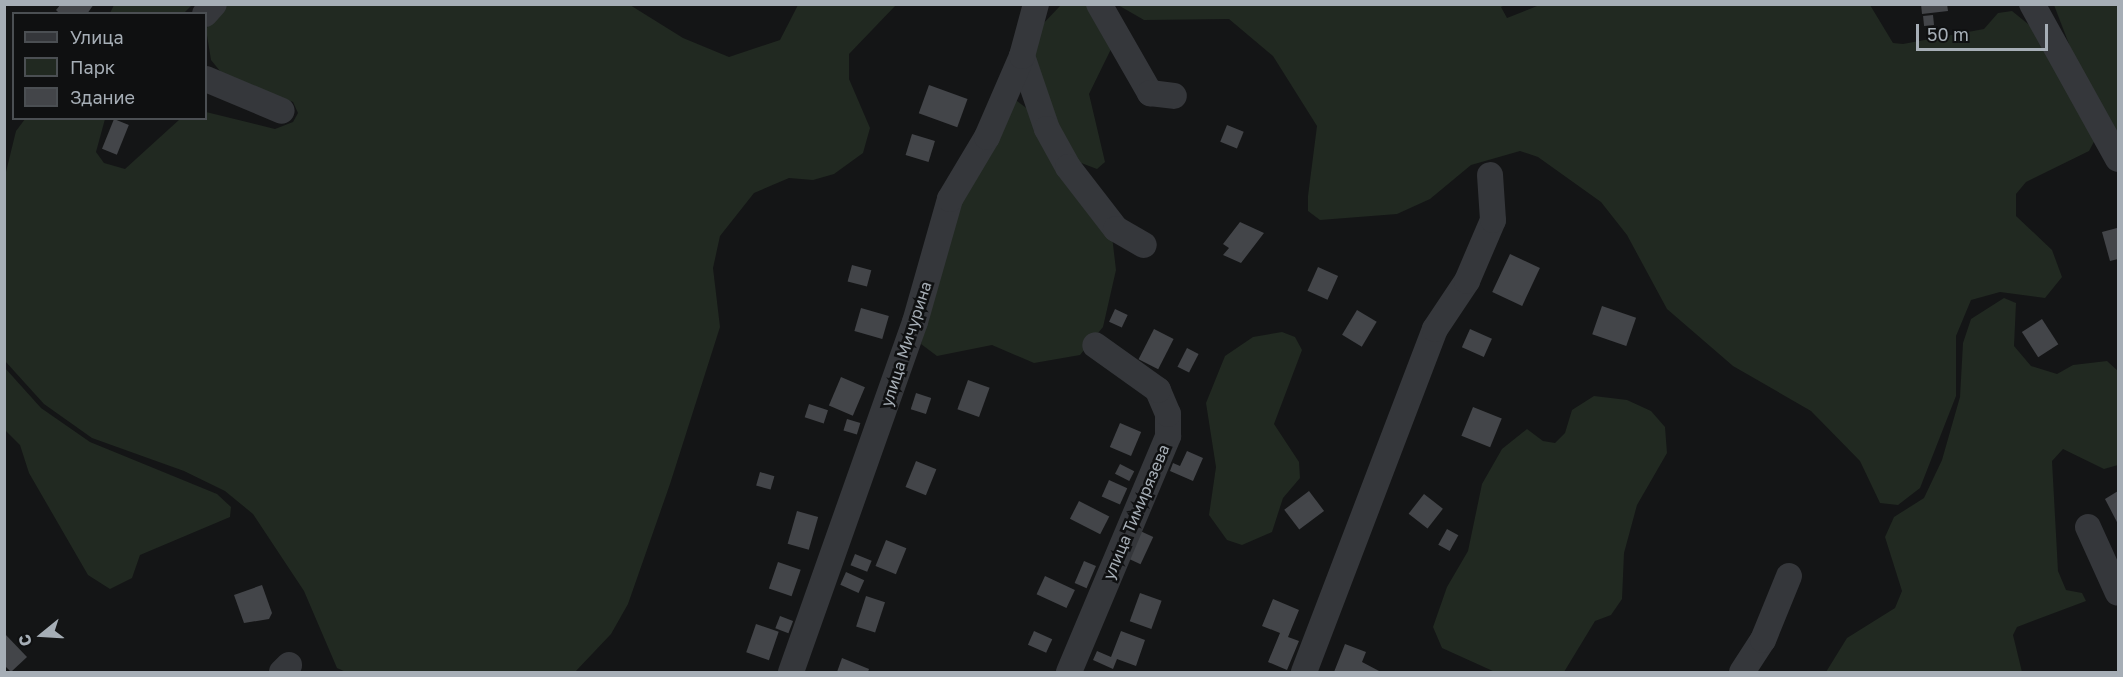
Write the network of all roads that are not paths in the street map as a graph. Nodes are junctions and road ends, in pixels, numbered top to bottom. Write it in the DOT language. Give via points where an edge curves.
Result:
graph roads {
  1 [pos="1100,4"];
  2 [pos="2032,4"];
  3 [pos="1040,11"];
  4 [pos="1022,56"];
  5 [pos="207,79"];
  6 [pos="1174,96"];
  7 [pos="282,111"];
  8 [pos="2118,159"];
  9 [pos="1490,175"];
  10 [pos="1144,245"];
  11 [pos="1095,345"];
  12 [pos="2088,527"];
  13 [pos="1789,576"];
  14 [pos="2118,593"];
  15 [pos="791,672"];
  16 [pos="1070,672"];
  17 [pos="1304,672"];
  18 [pos="1742,672"];
  1 -- 6 [label="street" via="1150,93"];
  2 -- 8 [label="street"];
  3 -- 4 [label="street, улица Мичурина"];
  4 -- 10 [label="street" via="1047,129 1068,167 1116,229"];
  4 -- 15 [label="street, улица Мичурина" via="987,136 950,199 915,322"];
  5 -- 7 [label="street"];
  9 -- 17 [label="street" via="1493,220 1467,280 1436,330"];
  11 -- 16 [label="street, улица Тимирязева" via="1158,390 1168,414 1167,436"];
  12 -- 14 [label="street"];
  13 -- 18 [label="street" via="1763,640"];
}
